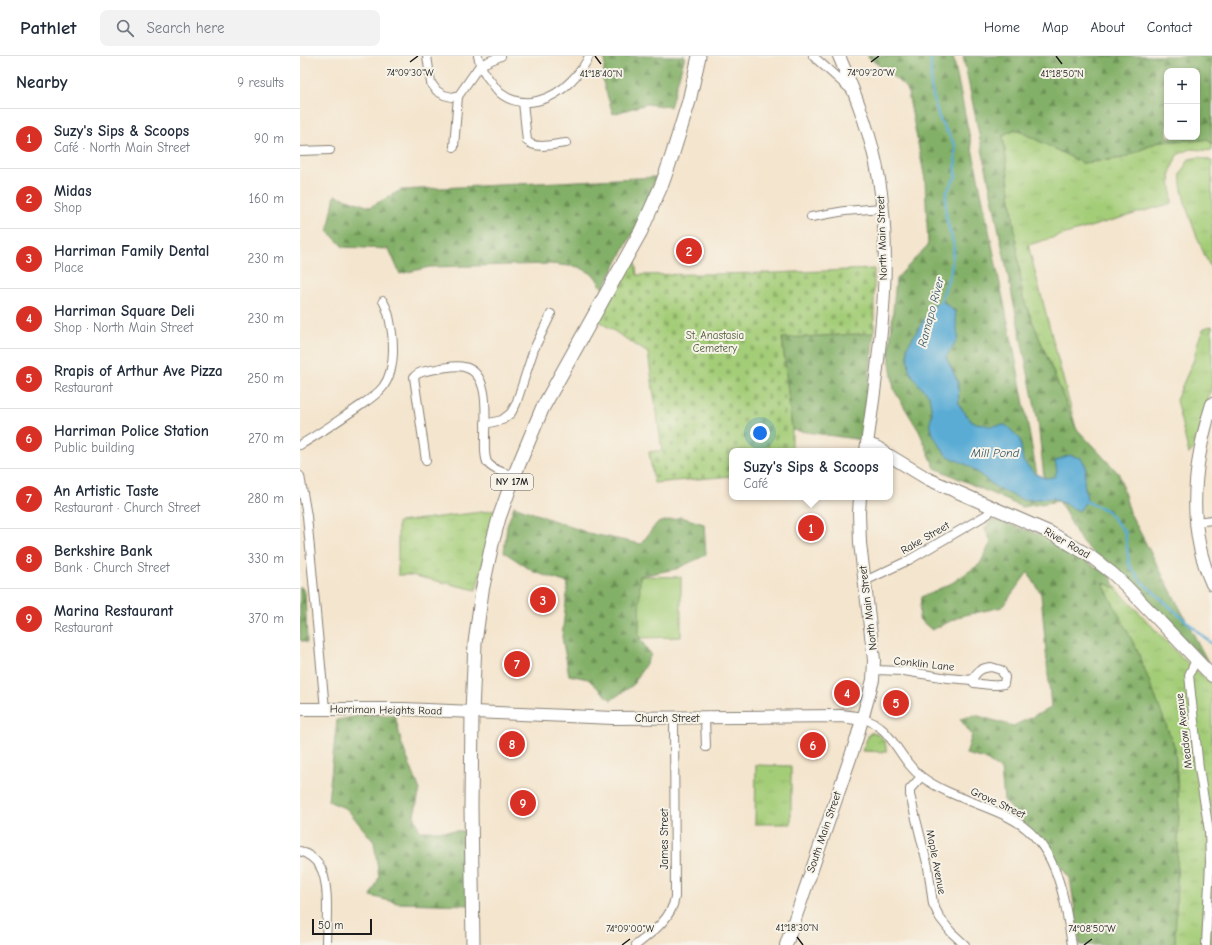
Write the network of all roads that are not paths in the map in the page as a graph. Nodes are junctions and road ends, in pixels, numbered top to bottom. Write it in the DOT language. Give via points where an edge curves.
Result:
graph roads {
  1 [pos="426,56"];
  2 [pos="478,56"];
  3 [pos="501,56"];
  4 [pos="589,56"];
  5 [pos="699,56"];
  6 [pos="813,56"];
  7 [pos="839,56"];
  8 [pos="480,65"];
  9 [pos="855,93"];
  10 [pos="458,96"];
  11 [pos="524,102"];
  12 [pos="566,143"];
  13 [pos="454,147"];
  14 [pos="330,150"];
  15 [pos="300,151"];
  16 [pos="882,208"];
  17 [pos="812,217"];
  18 [pos="383,301"];
  19 [pos="551,314"];
  20 [pos="1212,404"];
  21 [pos="485,424"];
  22 [pos="300,445"];
  23 [pos="867,447"];
  24 [pos="878,448"];
  25 [pos="893,458"];
  26 [pos="426,461"];
  27 [pos="300,476"];
  28 [pos="514,476"];
  29 [pos="860,500"];
  30 [pos="992,508"];
  31 [pos="1212,520"];
  32 [pos="1196,522"];
  33 [pos="865,581"];
  34 [pos="1212,584"];
  35 [pos="1200,663"];
  36 [pos="874,670"];
  37 [pos="1212,676"];
  38 [pos="972,680"];
  39 [pos="300,709"];
  40 [pos="325,709"];
  41 [pos="472,712"];
  42 [pos="674,718"];
  43 [pos="705,718"];
  44 [pos="863,719"];
  45 [pos="706,747"];
  46 [pos="921,777"];
  47 [pos="300,851"];
  48 [pos="641,944"];
  49 [pos="326,945"];
  50 [pos="473,945"];
  51 [pos="786,945"];
  52 [pos="965,945"];
  53 [pos="1072,945"];
  54 [pos="1206,945"];
  1 -- 10 [label="street" via="431,82 437,90 444,95"];
  2 -- 8 [label="street"];
  3 -- 8 [label="street"];
  4 -- 11 [label="street" via="582,70 564,88 536,102"];
  5 -- 28 [label="main road, NY 17M" via="689,101 659,191 641,231 542,409"];
  6 -- 9 [label="street"];
  7 -- 9 [label="street, North Main Street"];
  8 -- 10 [label="street"];
  8 -- 11 [label="street" via="499,93"];
  9 -- 16 [label="street, North Main Street" via="876,159"];
  10 -- 13 [label="street"];
  11 -- 12 [label="street" via="527,141 530,144 540,146"];
  14 -- 15 [label="street"];
  16 -- 17 [label="street"];
  16 -- 23 [label="street, North Main Street" via="886,268"];
  18 -- 22 [label="street" via="389,310 393,340 393,357 383,387 320,434"];
  19 -- 21 [label="street" via="534,349 511,414 502,420"];
  20 -- 32 [label="street" via="1196,483"];
  21 -- 26 [label="street" via="484,387 471,370 450,367 416,374 414,377"];
  21 -- 28 [label="street" via="487,461 492,468"];
  23 -- 24 [label="street"];
  25 -- 30 [label="street, River Road" via="928,479"];
  27 -- 40 [label="street" via="307,516"];
  28 -- 41 [label="main road, NY 17M" via="499,518 482,591 475,644"];
  29 -- 33 [label="street, North Main Street" via="860,543"];
  30 -- 33 [label="street, Rake Street" via="988,514 908,560"];
  30 -- 35 [label="street, River Road" via="1051,533 1096,560 1127,587"];
  31 -- 32 [label="street"];
  32 -- 34 [label="street" via="1198,540"];
  33 -- 36 [label="street, North Main Street"];
  35 -- 37 [label="street, River Road"];
  35 -- 54 [label="street, Meadow Avenue" via="1189,675 1209,831"];
  36 -- 38 [label="street, Conklin Lane" via="904,671"];
  36 -- 44 [label="street, North Main Street"];
  39 -- 40 [label="street, Harriman Heights Road"];
  40 -- 41 [label="street, Harriman Heights Road"];
  41 -- 42 [label="street, Church Street"];
  41 -- 50 [label="main road, NY 17M"];
  42 -- 43 [label="street, Church Street"];
  42 -- 48 [label="street, James Street" via="674,904 668,916"];
  43 -- 44 [label="street, Church Street" via="842,716"];
  43 -- 45 [label="street"];
  44 -- 46 [label="street, Grove Street" via="872,721 884,730 907,763"];
  44 -- 51 [label="street, South Main Street"];
  46 -- 52 [label="street, Maple Avenue" via="910,789 910,795 928,867 933,904 940,918"];
  46 -- 53 [label="street, Grove Street" via="942,790 1009,818 1038,840 1053,863 1063,892"];
  47 -- 49 [label="street" via="311,856 320,866 325,879"];
}
